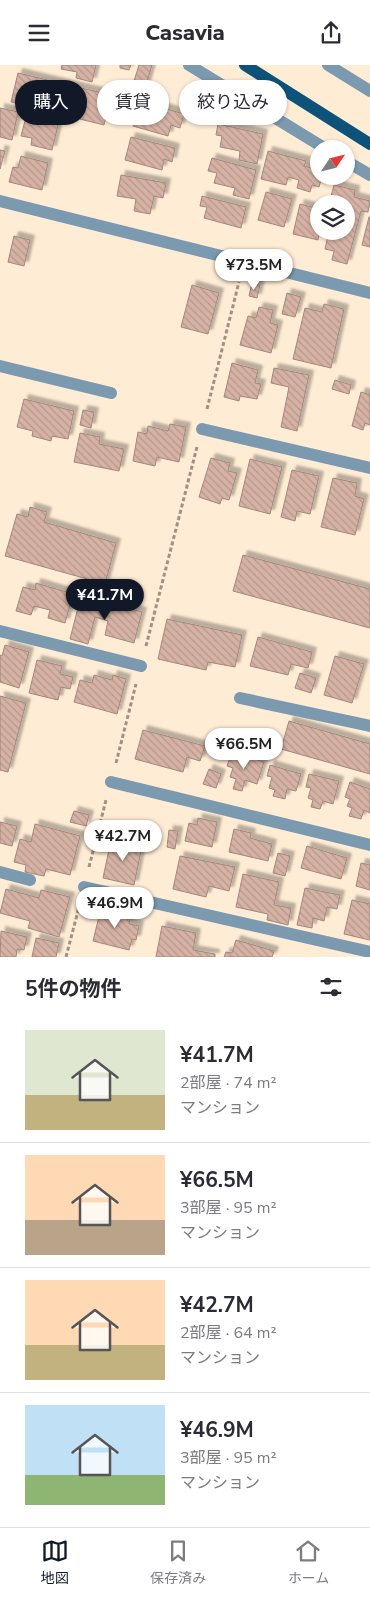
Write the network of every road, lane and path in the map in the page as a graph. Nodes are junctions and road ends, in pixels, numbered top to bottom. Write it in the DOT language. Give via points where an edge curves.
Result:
graph roads {
  1 [pos="189,65"];
  2 [pos="245,65"];
  3 [pos="328,65"];
  4 [pos="370,91"];
  5 [pos="311,140"];
  6 [pos="370,144"];
  7 [pos="355,166"];
  8 [pos="370,175"];
  9 [pos="0,201"];
  10 [pos="244,262"];
  11 [pos="370,293"];
  12 [pos="0,366"];
  13 [pos="111,393"];
  14 [pos="202,429"];
  15 [pos="370,468"];
  16 [pos="0,631"];
  17 [pos="141,666"];
  18 [pos="240,698"];
  19 [pos="370,726"];
  20 [pos="111,782"];
  21 [pos="370,845"];
  22 [pos="0,872"];
  23 [pos="30,880"];
  24 [pos="84,887"];
  25 [pos="370,952"];
  26 [pos="66,957"];
  1 -- 5 [label="street"];
  2 -- 6 [label="main road"];
  3 -- 4 [label="street"];
  7 -- 8 [label="street"];
  9 -- 10 [label="street"];
  10 -- 11 [label="street"];
  10 -- 14 [label="path"];
  12 -- 13 [label="street"];
  14 -- 15 [label="street"];
  14 -- 17 [label="path"];
  16 -- 17 [label="street"];
  17 -- 20 [label="path"];
  18 -- 19 [label="street"];
  20 -- 21 [label="street"];
  20 -- 24 [label="path"];
  22 -- 23 [label="street"];
  24 -- 25 [label="street"];
  24 -- 26 [label="path"];
}
